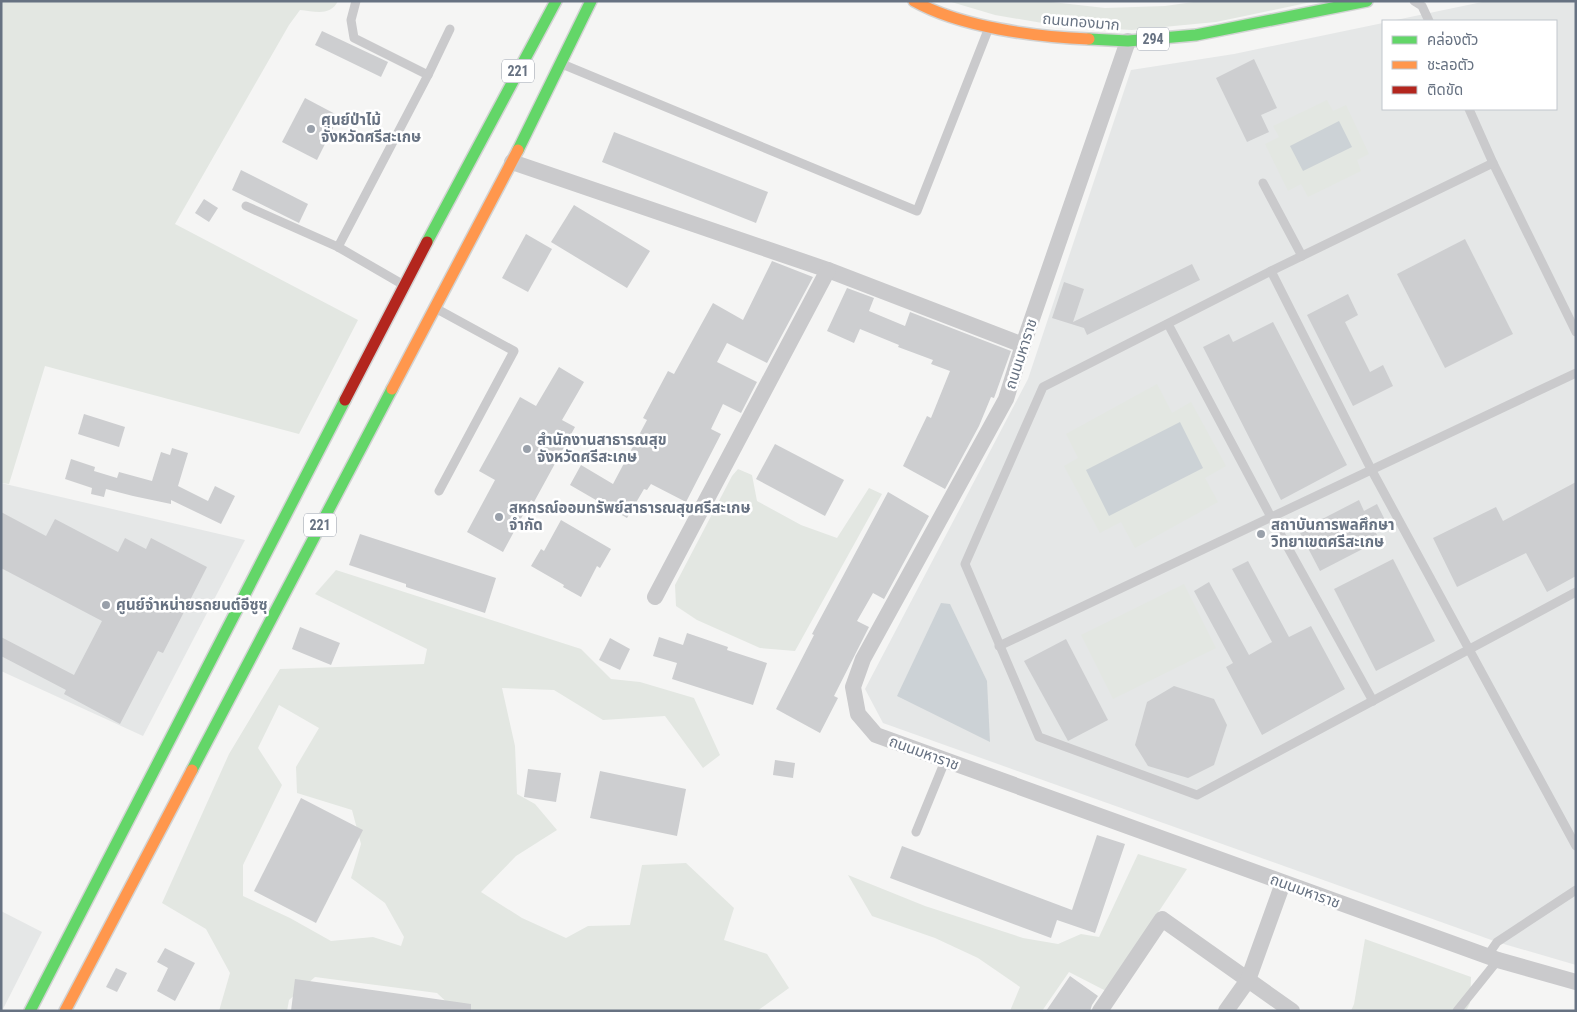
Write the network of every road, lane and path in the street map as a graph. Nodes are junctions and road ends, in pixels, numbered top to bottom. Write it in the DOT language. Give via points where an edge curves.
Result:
graph roads {
  1 [pos="356,1"];
  2 [pos="556,1"];
  3 [pos="591,1"];
  4 [pos="602,1"];
  5 [pos="914,1"];
  6 [pos="1367,1"];
  7 [pos="1414,1"];
  8 [pos="1429,20"];
  9 [pos="989,27"];
  10 [pos="450,29"];
  11 [pos="574,38"];
  12 [pos="1128,41"];
  13 [pos="562,64"];
  14 [pos="428,75"];
  15 [pos="1469,110"];
  16 [pos="512,162"];
  17 [pos="1494,163"];
  18 [pos="1264,183"];
  19 [pos="246,206"];
  20 [pos="338,247"];
  21 [pos="1302,256"];
  22 [pos="828,270"];
  23 [pos="1271,271"];
  24 [pos="404,285"];
  25 [pos="435,308"];
  26 [pos="1168,324"];
  27 [pos="1576,332"];
  28 [pos="1023,345"];
  29 [pos="1576,373"];
  30 [pos="1371,469"];
  31 [pos="439,491"];
  32 [pos="1271,517"];
  33 [pos="1576,592"];
  34 [pos="655,597"];
  35 [pos="999,646"];
  36 [pos="1468,650"];
  37 [pos="1372,702"];
  38 [pos="945,760"];
  39 [pos="916,832"];
  40 [pos="1576,846"];
  41 [pos="1283,883"];
  42 [pos="1576,890"];
  43 [pos="1493,958"];
  44 [pos="1248,980"];
  45 [pos="1576,982"];
  46 [pos="30,1011"];
  47 [pos="65,1011"];
  48 [pos="1100,1011"];
  49 [pos="1226,1011"];
  50 [pos="1292,1011"];
  51 [pos="1457,1011"];
  1 -- 14 [label="lane" via="351,20 354,38"];
  2 -- 24 [label="main road, 221"];
  3 -- 11 [label="main road, 221"];
  4 -- 11 [label="main road"];
  5 -- 9 [label="main road, ถนนทองมาก / 294" via="930,10"];
  6 -- 12 [label="main road, ถนนทองมาก / 294" via="1196,34"];
  7 -- 8 [label="lane" via="1422,6"];
  9 -- 12 [label="main road, ถนนทองมาก / 294" via="1066,38"];
  9 -- 13 [label="lane" via="917,211"];
  10 -- 14 [label="lane"];
  11 -- 13 [label="main road, 221"];
  12 -- 28 [label="street, ถนนมหาราช"];
  13 -- 16 [label="main road, 221"];
  14 -- 20 [label="lane"];
  15 -- 17 [label="lane"];
  16 -- 22 [label="street"];
  16 -- 25 [label="main road, 221"];
  17 -- 21 [label="lane"];
  17 -- 27 [label="lane"];
  18 -- 21 [label="lane"];
  19 -- 20 [label="lane"];
  20 -- 24 [label="lane"];
  21 -- 23 [label="lane"];
  22 -- 28 [label="street"];
  22 -- 34 [label="street"];
  23 -- 26 [label="lane"];
  23 -- 30 [label="lane"];
  24 -- 46 [label="main road, 221"];
  25 -- 31 [label="lane" via="514,351"];
  25 -- 47 [label="main road, 221"];
  26 -- 32 [label="lane"];
  26 -- 35 [label="lane" via="1043,387 965,564"];
  28 -- 38 [label="street, ถนนมหาราช" via="1006,399 863,659 853,687 858,714 876,735"];
  29 -- 30 [label="lane"];
  30 -- 32 [label="lane"];
  30 -- 36 [label="lane"];
  32 -- 35 [label="lane"];
  32 -- 37 [label="lane"];
  33 -- 36 [label="lane"];
  35 -- 37 [label="lane" via="1038,737 1197,796"];
  36 -- 37 [label="lane"];
  36 -- 40 [label="lane"];
  38 -- 39 [label="lane"];
  38 -- 41 [label="street, ถนนมหาราช"];
  41 -- 43 [label="street, ถนนมหาราช"];
  41 -- 44 [label="street"];
  42 -- 43 [label="lane" via="1497,942"];
  43 -- 45 [label="street, ถนนมหาราช"];
  43 -- 51 [label="lane"];
  44 -- 48 [label="street" via="1162,919"];
  44 -- 49 [label="street"];
  44 -- 50 [label="street"];
}
